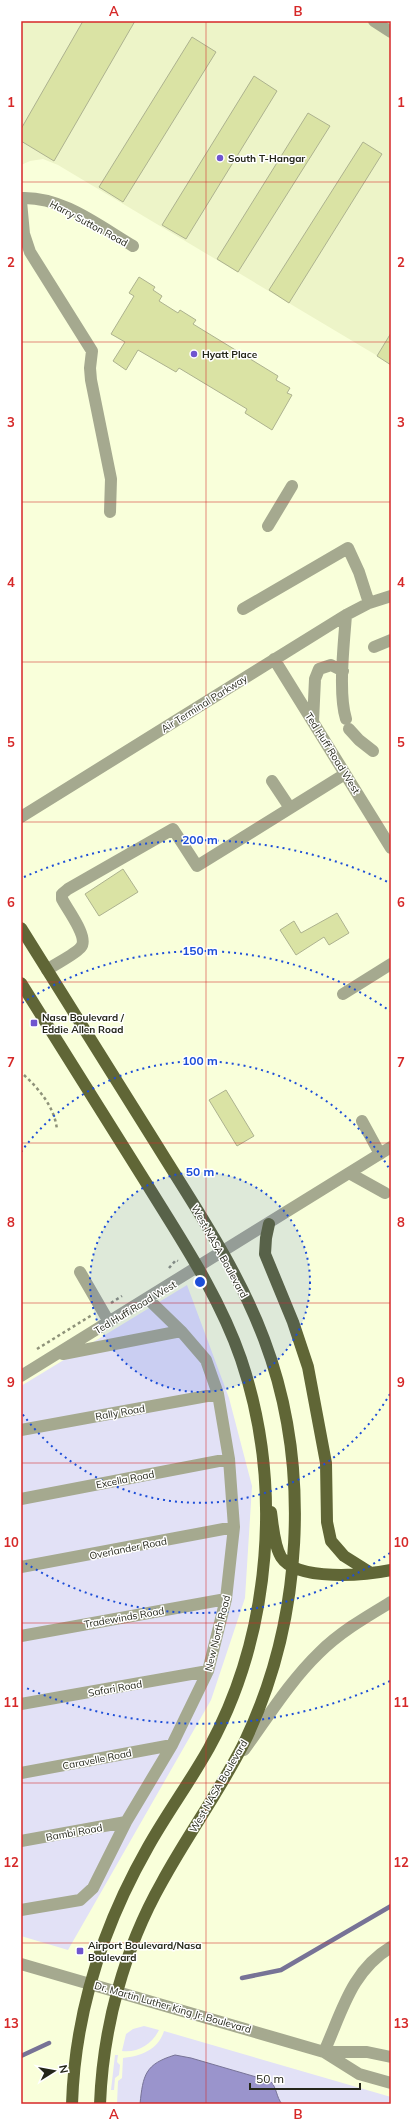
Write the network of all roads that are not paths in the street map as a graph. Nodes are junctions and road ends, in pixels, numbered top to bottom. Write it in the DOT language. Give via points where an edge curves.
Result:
graph roads {
  1 [pos="374,21"];
  2 [pos="391,32"];
  3 [pos="21,200"];
  4 [pos="133,246"];
  5 [pos="292,486"];
  6 [pos="110,512"];
  7 [pos="268,526"];
  8 [pos="391,596"];
  9 [pos="369,603"];
  10 [pos="243,609"];
  11 [pos="346,615"];
  12 [pos="391,640"];
  13 [pos="374,647"];
  14 [pos="274,660"];
  15 [pos="343,671"];
  16 [pos="313,722"];
  17 [pos="373,751"];
  18 [pos="345,774"];
  19 [pos="272,781"];
  20 [pos="290,808"];
  21 [pos="21,817"];
  22 [pos="391,848"];
  23 [pos="21,928"];
  24 [pos="391,964"];
  25 [pos="47,970"];
  26 [pos="21,983"];
  27 [pos="343,994"];
  28 [pos="362,1121"];
  29 [pos="391,1147"];
  30 [pos="380,1154"];
  31 [pos="349,1173"];
  32 [pos="385,1193"];
  33 [pos="269,1224"];
  34 [pos="223,1252"];
  35 [pos="198,1268"];
  36 [pos="80,1272"];
  37 [pos="148,1299"];
  38 [pos="109,1322"];
  39 [pos="181,1331"];
  40 [pos="54,1356"];
  41 [pos="21,1376"];
  42 [pos="218,1394"];
  43 [pos="21,1430"];
  44 [pos="229,1459"];
  45 [pos="263,1474"];
  46 [pos="21,1499"];
  47 [pos="234,1527"];
  48 [pos="21,1567"];
  49 [pos="292,1568"];
  50 [pos="391,1570"];
  51 [pos="371,1573"];
  52 [pos="226,1599"];
  53 [pos="391,1602"];
  54 [pos="21,1636"];
  55 [pos="208,1671"];
  56 [pos="21,1704"];
  57 [pos="172,1745"];
  58 [pos="232,1767"];
  59 [pos="21,1773"];
  60 [pos="126,1822"];
  61 [pos="21,1841"];
  62 [pos="21,1910"];
  63 [pos="391,1947"];
  64 [pos="21,1964"];
  65 [pos="90,1983"];
  66 [pos="118,1992"];
  67 [pos="324,2052"];
  68 [pos="391,2057"];
  69 [pos="391,2083"];
  70 [pos="72,2104"];
  71 [pos="100,2104"];
  1 -- 2 [label="street"];
  3 -- 4 [label="street, Harry Sutton Road" via="40,198 58,204"];
  3 -- 6 [label="street" via="24,234 30,252 92,351 91,380 110,474"];
  5 -- 7 [label="street"];
  8 -- 9 [label="street, Air Terminal Parkway"];
  9 -- 10 [label="street" via="348,548"];
  9 -- 11 [label="street, Air Terminal Parkway"];
  11 -- 14 [label="street, Air Terminal Parkway"];
  11 -- 15 [label="street"];
  12 -- 13 [label="street"];
  14 -- 16 [label="street, Ted Huff Road West"];
  14 -- 21 [label="street, Air Terminal Parkway"];
  15 -- 16 [label="street" via="331,665 319,670"];
  15 -- 17 [label="street" via="343,707 347,724 358,740"];
  16 -- 18 [label="street, Ted Huff Road West"];
  18 -- 20 [label="street"];
  18 -- 22 [label="street, Ted Huff Road West"];
  19 -- 20 [label="street"];
  20 -- 25 [label="street" via="197,866 173,829 68,889 62,894 62,900 84,940 81,947"];
  23 -- 25 [label="main road, West NASA Boulevard"];
  24 -- 27 [label="street"];
  25 -- 34 [label="main road, West NASA Boulevard"];
  26 -- 35 [label="main road"];
  28 -- 30 [label="street"];
  29 -- 30 [label="street, Ted Huff Road West"];
  30 -- 31 [label="street, Ted Huff Road West"];
  31 -- 32 [label="street"];
  31 -- 33 [label="street, Ted Huff Road West"];
  33 -- 34 [label="street, Ted Huff Road West"];
  33 -- 51 [label="main road" via="265,1254 301,1346 318,1412 326,1462 328,1532 340,1553"];
  34 -- 35 [label="street, Ted Huff Road West"];
  34 -- 49 [label="main road, West NASA Boulevard" via="265,1341 282,1405 293,1489"];
  35 -- 37 [label="street, Ted Huff Road West"];
  35 -- 45 [label="main road" via="217,1302 240,1359 252,1402"];
  36 -- 38 [label="street"];
  37 -- 38 [label="street, Ted Huff Road West"];
  37 -- 39 [label="street, New North Road"];
  38 -- 40 [label="street, Ted Huff Road West"];
  39 -- 40 [label="street"];
  39 -- 42 [label="street, New North Road" via="206,1360"];
  40 -- 41 [label="street, Ted Huff Road West"];
  42 -- 43 [label="street, Rally Road"];
  42 -- 44 [label="street, New North Road"];
  44 -- 46 [label="street, Excella Road"];
  44 -- 47 [label="street, New North Road"];
  45 -- 49 [label="main road" via="278,1550"];
  45 -- 65 [label="main road" via="265,1517 260,1586 252,1631 238,1682 211,1743 126,1889 103,1942"];
  47 -- 48 [label="street, Overlander Road"];
  47 -- 52 [label="street, New North Road"];
  49 -- 51 [label="main road" via="332,1574"];
  49 -- 58 [label="main road, West NASA Boulevard" via="276,1658 260,1704"];
  50 -- 51 [label="main road"];
  52 -- 54 [label="street, Tradewinds Road"];
  52 -- 55 [label="street, New North Road"];
  53 -- 58 [label="street" via="345,1631 319,1653 284,1693"];
  55 -- 56 [label="street, Safari Road"];
  55 -- 57 [label="street, New North Road"];
  57 -- 59 [label="street, Caravelle Road"];
  57 -- 60 [label="street, New North Road"];
  58 -- 66 [label="main road, West NASA Boulevard" via="153,1897 131,1950"];
  60 -- 61 [label="street, Bambi Road"];
  60 -- 62 [label="street, New North Road" via="93,1888 80,1900"];
  63 -- 67 [label="street" via="368,1965 355,1981"];
  64 -- 65 [label="street, Dr. Martin Luther King Jr. Boulevard"];
  65 -- 66 [label="street, Dr. Martin Luther King Jr. Boulevard"];
  65 -- 70 [label="main road" via="80,2028"];
  66 -- 67 [label="street, Dr. Martin Luther King Jr. Boulevard"];
  66 -- 71 [label="main road, West NASA Boulevard" via="105,2049"];
  67 -- 68 [label="street, Dr. Martin Luther King Jr. Boulevard" via="367,2052"];
  67 -- 69 [label="street, Dr. Martin Luther King Jr. Boulevard" via="359,2074"];
}
